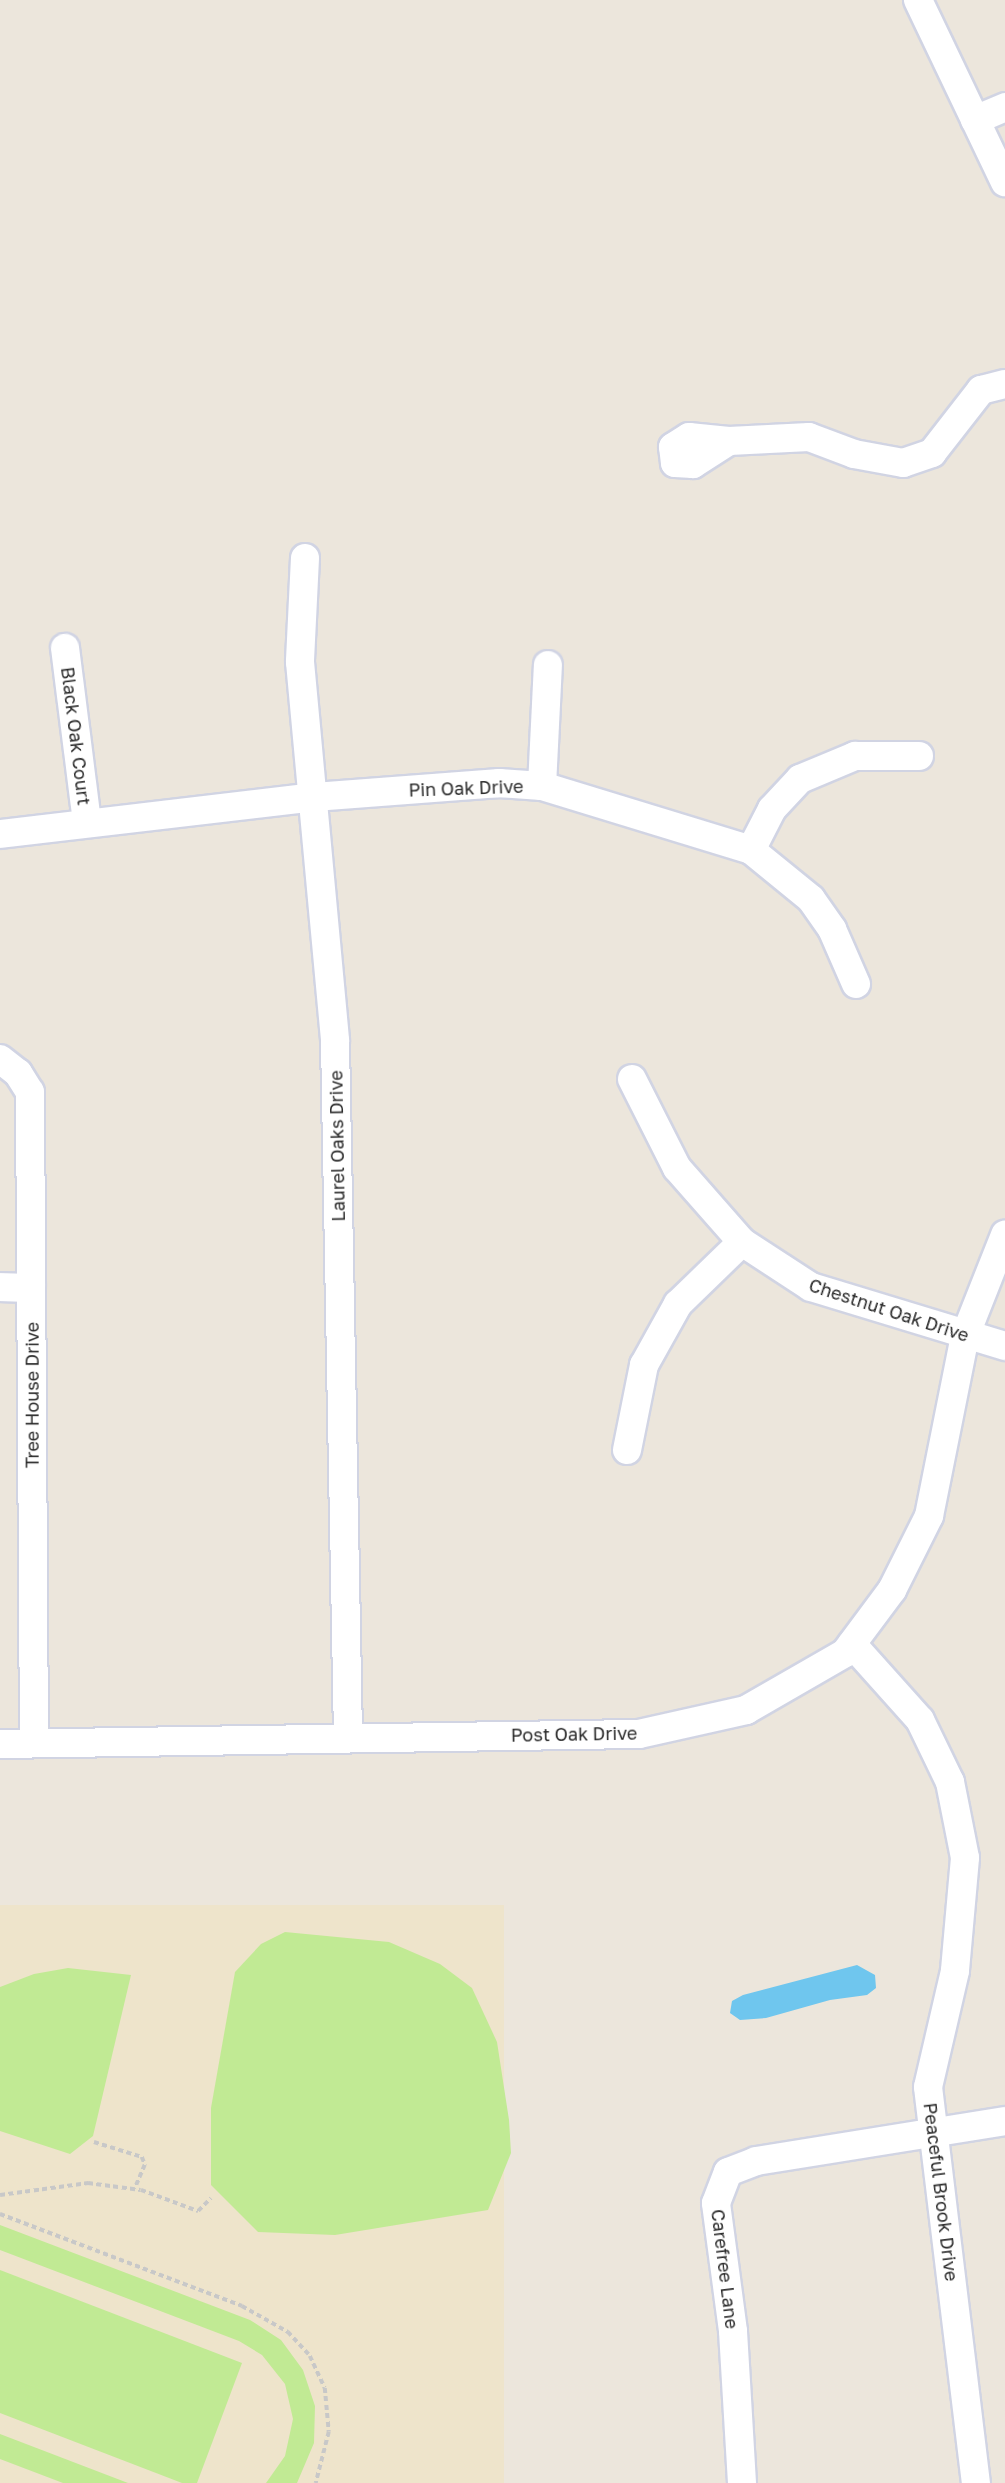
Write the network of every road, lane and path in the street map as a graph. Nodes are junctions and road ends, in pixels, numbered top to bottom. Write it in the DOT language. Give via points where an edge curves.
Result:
graph roads {
  1 [pos="918,0"];
  2 [pos="1005,107"];
  3 [pos="975,120"];
  4 [pos="1005,182"];
  5 [pos="1005,384"];
  6 [pos="729,441"];
  7 [pos="305,558"];
  8 [pos="65,648"];
  9 [pos="548,664"];
  10 [pos="919,755"];
  11 [pos="542,786"];
  12 [pos="314,797"];
  13 [pos="87,823"];
  14 [pos="0,834"];
  15 [pos="751,850"];
  16 [pos="856,984"];
  17 [pos="0,1059"];
  18 [pos="632,1079"];
  19 [pos="1005,1235"];
  20 [pos="742,1242"];
  21 [pos="0,1287"];
  22 [pos="31,1288"];
  23 [pos="965,1335"];
  24 [pos="1005,1346"];
  25 [pos="627,1450"];
  26 [pos="852,1644"];
  27 [pos="348,1736"];
  28 [pos="34,1743"];
  29 [pos="0,1744"];
  30 [pos="1005,2121"];
  31 [pos="934,2134"];
  32 [pos="94,2142"];
  33 [pos="135,2189"];
  34 [pos="0,2195"];
  35 [pos="211,2198"];
  36 [pos="0,2214"];
  37 [pos="316,2483"];
  38 [pos="742,2483"];
  39 [pos="976,2483"];
  1 -- 3 [label="street"];
  2 -- 3 [label="street"];
  3 -- 4 [label="street"];
  5 -- 6 [label="street" via="981,390 932,453 903,463 854,454 809,437"];
  7 -- 12 [label="street, Laurel Oaks Drive" via="300,662"];
  8 -- 13 [label="street, Black Oak Court"];
  9 -- 11 [label="street"];
  10 -- 15 [label="street" via="855,756 800,779 772,809"];
  11 -- 12 [label="street, Pin Oak Drive" via="499,783"];
  11 -- 15 [label="street, Pin Oak Drive"];
  12 -- 13 [label="street, Pin Oak Drive"];
  12 -- 27 [label="street, Laurel Oaks Drive" via="335,1041"];
  13 -- 14 [label="street, Pin Oak Drive"];
  15 -- 16 [label="street, Pin Oak Drive" via="811,900 832,929"];
  17 -- 22 [label="street, Tree House Drive" via="19,1073 30,1092"];
  18 -- 20 [label="street, Chestnut Oak Drive" via="677,1168"];
  19 -- 23 [label="street, Post Oak Drive"];
  20 -- 23 [label="street, Chestnut Oak Drive" via="811,1287"];
  20 -- 25 [label="street" via="678,1304 650,1355"];
  21 -- 22 [label="street"];
  22 -- 28 [label="street, Tree House Drive"];
  23 -- 24 [label="street, Chestnut Oak Drive"];
  23 -- 26 [label="street, Post Oak Drive" via="929,1516 892,1590"];
  26 -- 27 [label="street, Post Oak Drive" via="845,1653 746,1710 639,1734"];
  26 -- 31 [label="street, Peaceful Brook Drive" via="920,1720 950,1782 965,1858 955,1972 928,2087"];
  27 -- 28 [label="street, Post Oak Drive"];
  28 -- 29 [label="street, Post Oak Drive"];
  30 -- 31 [label="street, Carefree Lane"];
  31 -- 38 [label="street, Carefree Lane" via="756,2161 727,2172 721,2182 716,2203 733,2330"];
  31 -- 39 [label="street, Peaceful Brook Drive"];
  32 -- 33 [label="path" via="142,2157 145,2165"];
  33 -- 34 [label="path" via="88,2183"];
  33 -- 35 [label="path" via="198,2211"];
  36 -- 37 [label="path" via="242,2306 288,2332 310,2356 324,2388 329,2432"];
}
